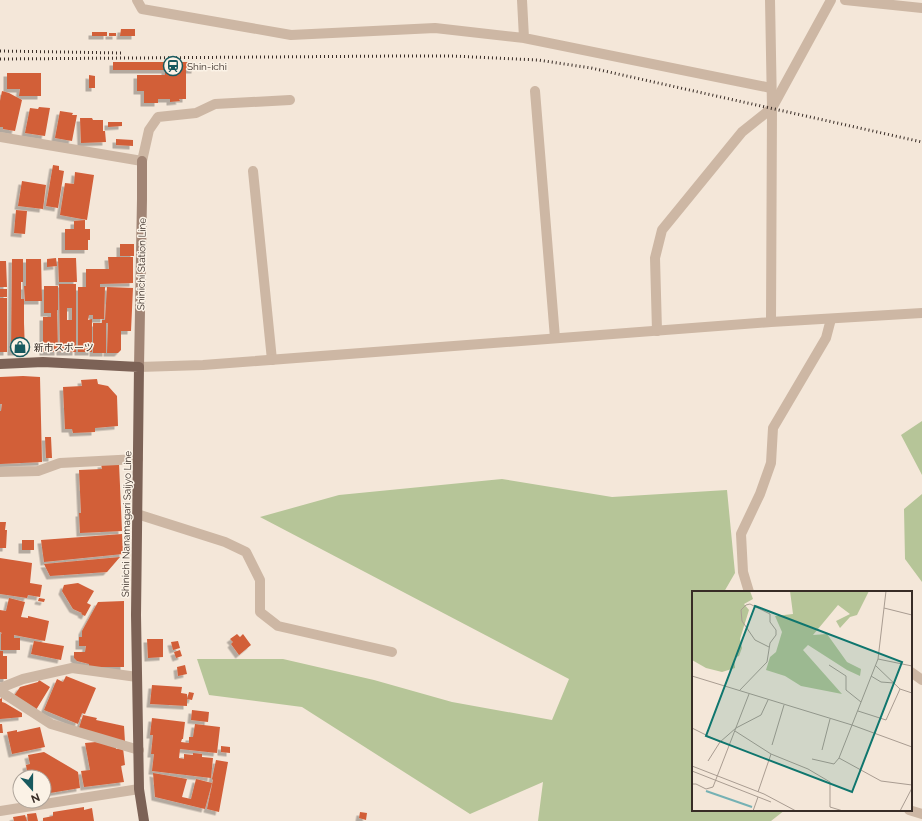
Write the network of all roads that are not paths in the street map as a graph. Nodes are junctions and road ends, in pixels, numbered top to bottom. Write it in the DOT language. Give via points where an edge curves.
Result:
graph roads {
  1 [pos="137,0"];
  2 [pos="522,0"];
  3 [pos="770,0"];
  4 [pos="831,0"];
  5 [pos="845,0"];
  6 [pos="922,8"];
  7 [pos="524,38"];
  8 [pos="771,88"];
  9 [pos="535,91"];
  10 [pos="290,100"];
  11 [pos="772,108"];
  12 [pos="0,137"];
  13 [pos="142,161"];
  14 [pos="253,171"];
  15 [pos="922,313"];
  16 [pos="831,319"];
  17 [pos="771,322"];
  18 [pos="657,331"];
  19 [pos="556,338"];
  20 [pos="272,360"];
  21 [pos="0,364"];
  22 [pos="139,367"];
  23 [pos="138,459"];
  24 [pos="0,472"];
  25 [pos="137,514"];
  26 [pos="750,591"];
  27 [pos="392,652"];
  28 [pos="912,673"];
  29 [pos="137,677"];
  30 [pos="922,680"];
  31 [pos="0,689"];
  32 [pos="138,750"];
  33 [pos="139,789"];
  34 [pos="0,811"];
  35 [pos="912,811"];
  36 [pos="922,814"];
  37 [pos="144,821"];
  1 -- 7 [label="street" via="142,9 291,35 435,28"];
  2 -- 7 [label="street"];
  3 -- 8 [label="street"];
  4 -- 11 [label="street"];
  5 -- 6 [label="street"];
  7 -- 8 [label="street"];
  8 -- 11 [label="street"];
  9 -- 19 [label="street"];
  10 -- 13 [label="street" via="215,104 196,113 158,117 148,130"];
  11 -- 17 [label="street"];
  11 -- 18 [label="street" via="742,132 662,230 655,258"];
  12 -- 13 [label="street"];
  13 -- 22 [label="main road, Shinichi Station Line"];
  14 -- 20 [label="street"];
  15 -- 16 [label="street"];
  16 -- 17 [label="street"];
  16 -- 26 [label="street" via="826,338 773,428 771,462 760,494 740,534 743,572"];
  17 -- 18 [label="street"];
  18 -- 19 [label="street"];
  19 -- 20 [label="street"];
  20 -- 22 [label="street"];
  21 -- 22 [label="main road" via="43,362"];
  22 -- 23 [label="main road, Shinichi Nanamagari Saijyo Line"];
  23 -- 24 [label="street" via="60,463 38,471"];
  23 -- 25 [label="main road, Shinichi Nanamagari Saijyo Line"];
  25 -- 27 [label="street" via="225,542 246,552 260,580 260,612 278,626"];
  25 -- 29 [label="main road, Shinichi Nanamagari Saijyo Line"];
  28 -- 30 [label="street"];
  29 -- 31 [label="street" via="72,668 23,679"];
  29 -- 32 [label="main road, Shinichi Nanamagari Saijyo Line"];
  31 -- 32 [label="street" via="51,724"];
  32 -- 33 [label="main road, Shinichi Nanamagari Saijyo Line"];
  33 -- 34 [label="street"];
  33 -- 37 [label="main road, Shinichi Nanamagari Saijyo Line"];
  35 -- 36 [label="street"];
}
